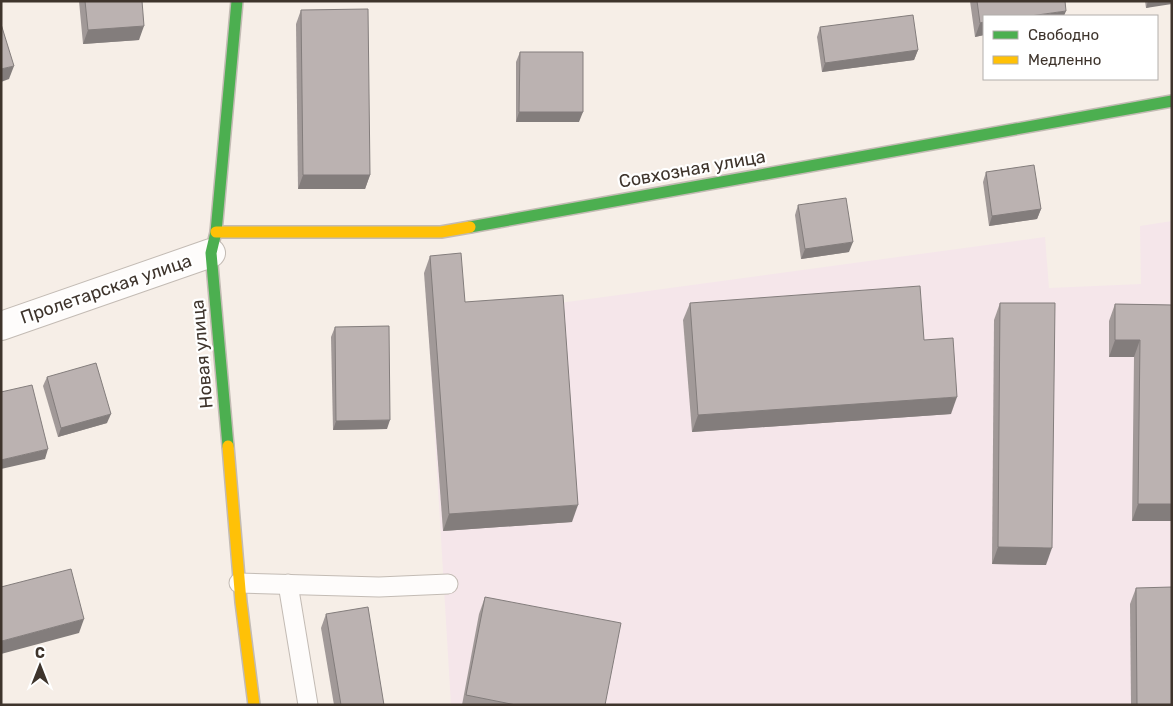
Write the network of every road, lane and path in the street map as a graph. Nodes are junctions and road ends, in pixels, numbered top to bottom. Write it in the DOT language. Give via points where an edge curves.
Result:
graph roads {
  1 [pos="237,1"];
  2 [pos="1172,101"];
  3 [pos="213,243"];
  4 [pos="1,326"];
  5 [pos="239,583"];
  6 [pos="288,584"];
  7 [pos="448,584"];
  8 [pos="254,705"];
  9 [pos="308,705"];
  1 -- 3 [label="street, Новая улица"];
  2 -- 3 [label="street, Совхозная улица" via="441,232"];
  3 -- 4 [label="street, Пролетарская улица"];
  3 -- 5 [label="street, Новая улица"];
  5 -- 6 [label="lane"];
  5 -- 8 [label="street, Новая улица"];
  6 -- 7 [label="lane" via="379,587"];
  6 -- 9 [label="lane"];
}
